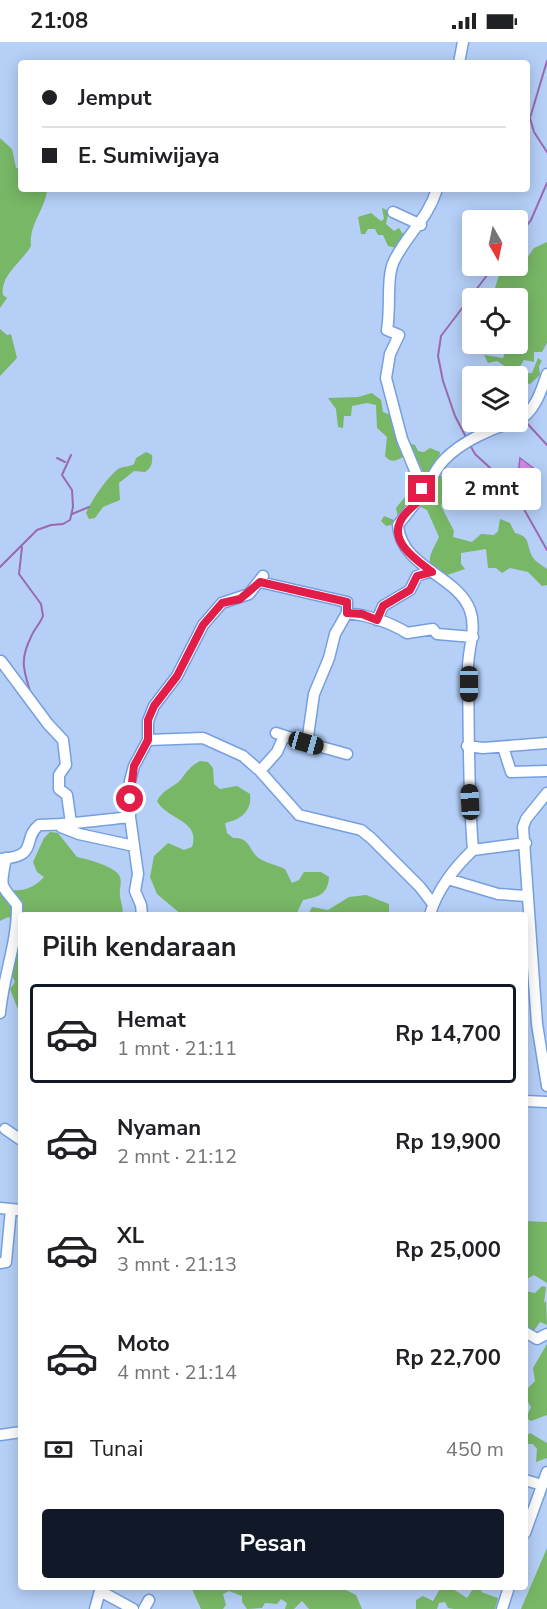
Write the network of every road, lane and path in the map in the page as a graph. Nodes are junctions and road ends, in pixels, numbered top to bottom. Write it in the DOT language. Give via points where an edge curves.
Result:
graph roads {
  1 [pos="463,42"];
  2 [pos="460,60"];
  3 [pos="436,192"];
  4 [pos="393,212"];
  5 [pos="421,225"];
  6 [pos="547,374"];
  7 [pos="528,411"];
  8 [pos="487,432"];
  9 [pos="424,492"];
  10 [pos="432,572"];
  11 [pos="347,613"];
  12 [pos="377,620"];
  13 [pos="472,637"];
  14 [pos="1,661"];
  15 [pos="148,740"];
  16 [pos="306,743"];
  17 [pos="547,743"];
  18 [pos="467,746"];
  19 [pos="502,747"];
  20 [pos="347,754"];
  21 [pos="260,771"];
  22 [pos="547,771"];
  23 [pos="547,793"];
  24 [pos="130,817"];
  25 [pos="66,825"];
  26 [pos="526,843"];
  27 [pos="134,846"];
  28 [pos="473,850"];
  29 [pos="3,859"];
  30 [pos="448,879"];
  31 [pos="526,897"];
  32 [pos="431,910"];
  33 [pos="142,912"];
  34 [pos="527,912"];
  35 [pos="528,920"];
  36 [pos="0,1013"];
  37 [pos="547,1086"];
  38 [pos="528,1101"];
  39 [pos="547,1102"];
  40 [pos="5,1129"];
  41 [pos="18,1138"];
  42 [pos="11,1209"];
  43 [pos="0,1263"];
  44 [pos="528,1334"];
  45 [pos="547,1334"];
  46 [pos="18,1432"];
  47 [pos="0,1435"];
  48 [pos="547,1472"];
  49 [pos="528,1481"];
  50 [pos="542,1485"];
  51 [pos="528,1525"];
  52 [pos="101,1590"];
  53 [pos="103,1590"];
  54 [pos="508,1590"];
  55 [pos="95,1609"];
  56 [pos="134,1609"];
  57 [pos="502,1609"];
  1 -- 2 [label="street"];
  3 -- 5 [label="street"];
  4 -- 5 [label="street"];
  5 -- 9 [label="street" via="390,271 387,330 399,335 390,354 386,378 402,439"];
  6 -- 7 [label="street"];
  8 -- 9 [label="street" via="442,462"];
  9 -- 10 [label="street" via="398,528 403,545"];
  10 -- 12 [label="street" via="417,576 410,590 383,606"];
  10 -- 13 [label="street" via="468,605 474,621"];
  11 -- 12 [label="street"];
  11 -- 15 [label="street" via="347,602 261,579 240,599 222,603 203,625 177,676 154,706 148,720"];
  11 -- 16 [label="street" via="335,634 314,694"];
  12 -- 13 [label="street" via="407,633 429,628 436,634"];
  13 -- 18 [label="street" via="468,657"];
  14 -- 25 [label="street" via="63,740 66,765 59,775 59,789 68,795"];
  15 -- 21 [label="street" via="203,738 243,756"];
  15 -- 24 [label="street" via="132,774"];
  16 -- 20 [label="street"];
  16 -- 21 [label="street" via="280,735 277,752"];
  17 -- 19 [label="street"];
  18 -- 19 [label="street"];
  18 -- 28 [label="street"];
  19 -- 22 [label="street" via="511,772"];
  21 -- 32 [label="street" via="299,815 361,830 371,838 420,887"];
  23 -- 26 [label="street" via="524,822"];
  24 -- 25 [label="street"];
  24 -- 27 [label="street"];
  25 -- 27 [label="street" via="79,834"];
  25 -- 29 [label="street" via="37,826 24,853"];
  26 -- 28 [label="street"];
  26 -- 31 [label="street"];
  27 -- 33 [label="street" via="138,880 135,891"];
  28 -- 30 [label="street"];
  29 -- 36 [label="street" via="1,884 4,894 17,905 18,916 6,964"];
  30 -- 31 [label="street" via="498,894"];
  30 -- 32 [label="street"];
  31 -- 34 [label="street"];
  35 -- 37 [label="street"];
  38 -- 39 [label="street"];
  40 -- 41 [label="street"];
  42 -- 43 [label="street" via="6,1262"];
  44 -- 45 [label="street" via="537,1339"];
  46 -- 47 [label="street"];
  48 -- 50 [label="street"];
  49 -- 50 [label="street"];
  50 -- 51 [label="street"];
  52 -- 55 [label="street"];
  53 -- 56 [label="street"];
  54 -- 57 [label="street"];
}
